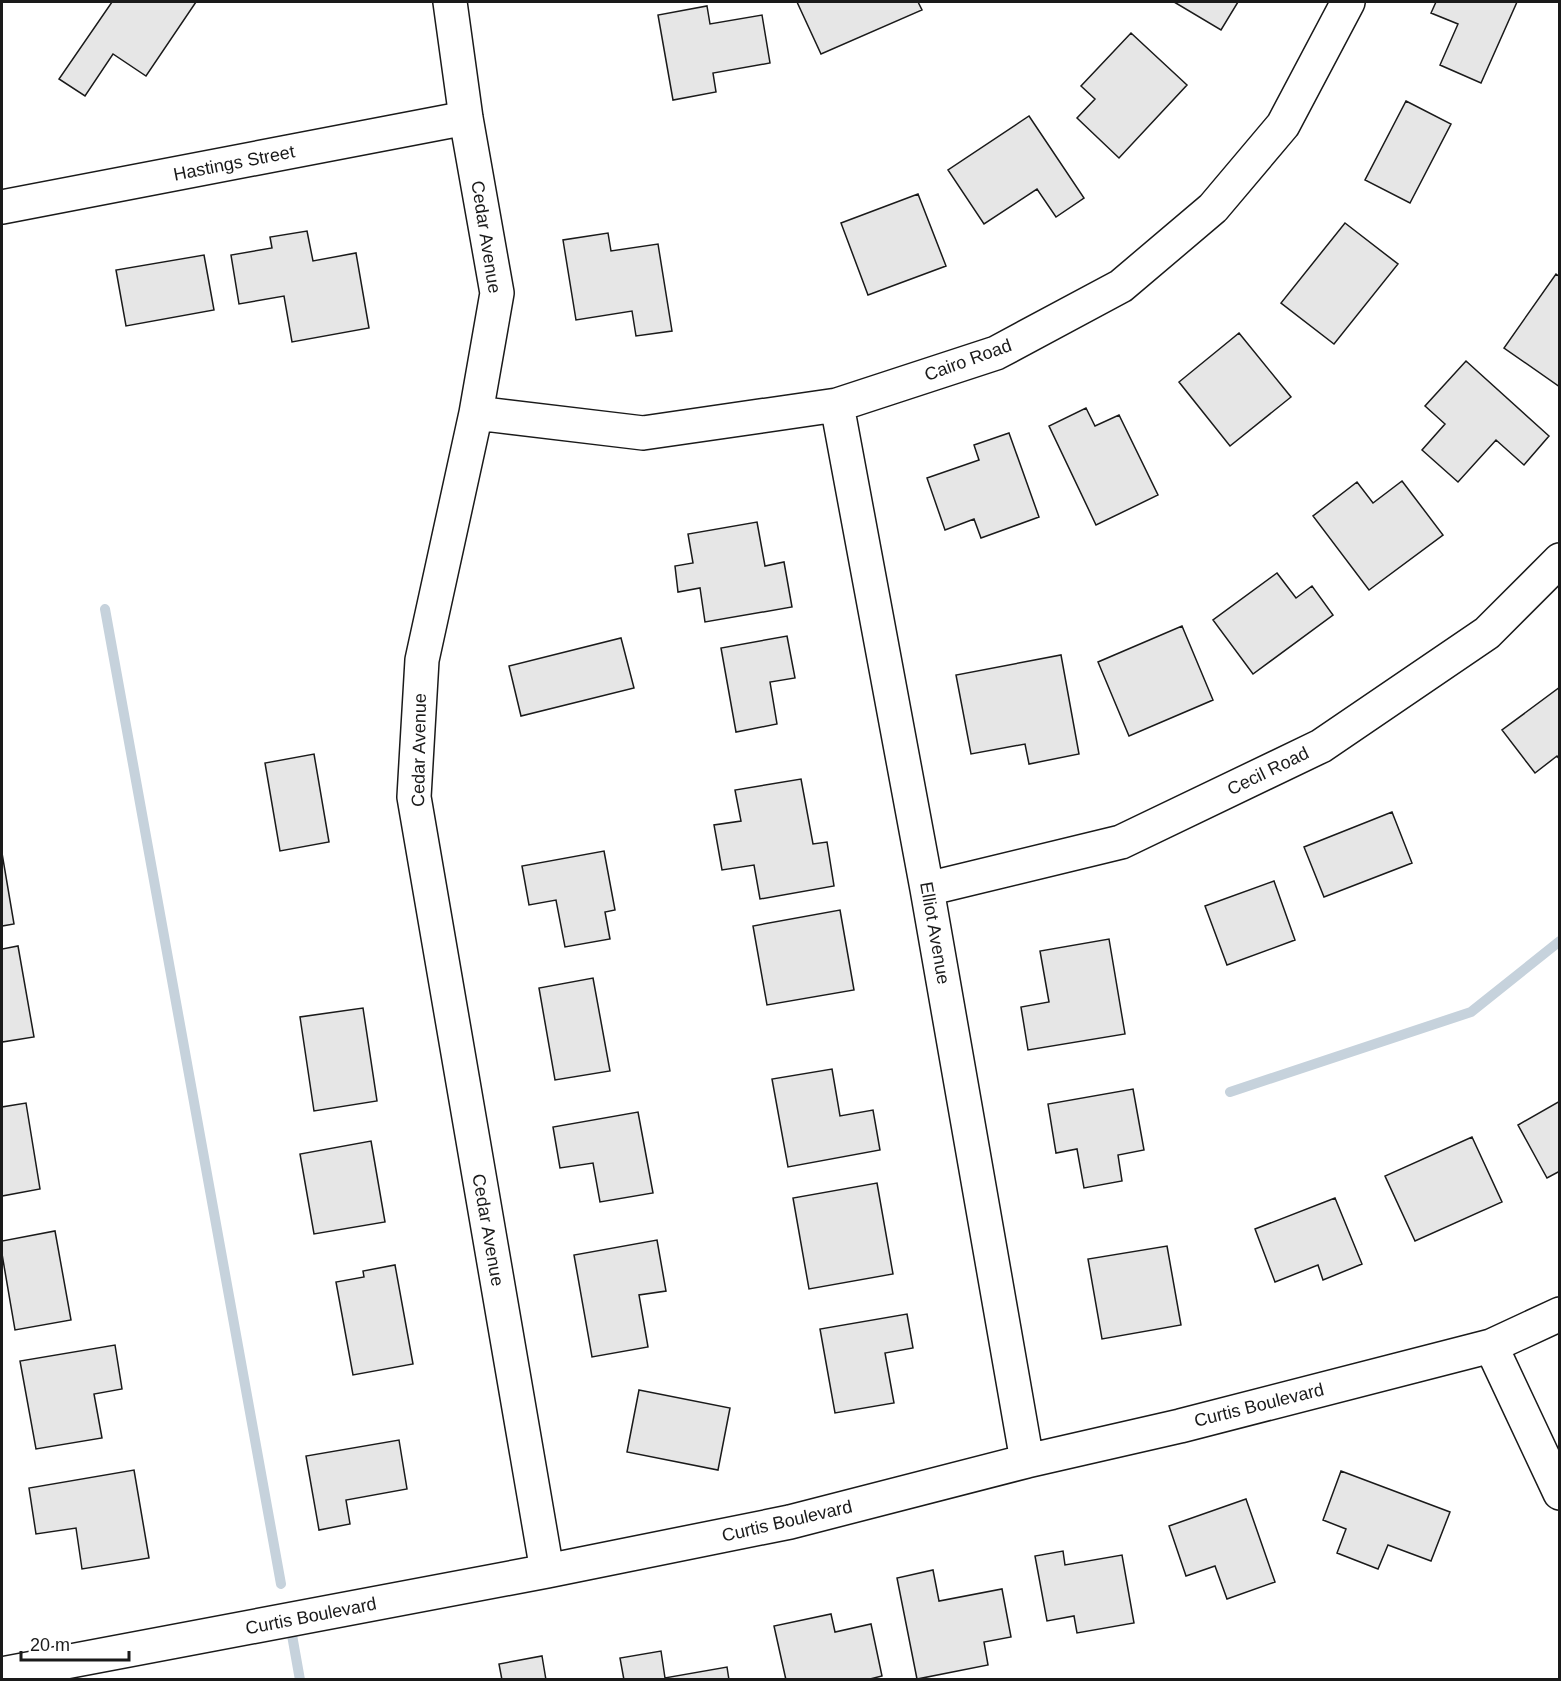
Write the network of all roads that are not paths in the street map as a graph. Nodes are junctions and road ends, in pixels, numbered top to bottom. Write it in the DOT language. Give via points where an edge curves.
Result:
graph roads {
  1 [pos="450,2"];
  2 [pos="1348,2"];
  3 [pos="466,118"];
  4 [pos="2,207"];
  5 [pos="837,405"];
  6 [pos="476,413"];
  7 [pos="1560,560"];
  8 [pos="927,889"];
  9 [pos="1560,1314"];
  10 [pos="1491,1346"];
  11 [pos="1027,1461"];
  12 [pos="1560,1493"];
  13 [pos="547,1571"];
  14 [pos="2,1674"];
  1 -- 3 [label="street, Cedar Avenue"];
  2 -- 5 [label="street, Cairo Road" via="1282,125 1213,208 1121,286 996,353"];
  3 -- 4 [label="street, Hastings Street"];
  3 -- 6 [label="street, Cedar Avenue" via="497,292"];
  5 -- 6 [label="street, Cairo Road" via="643,433"];
  5 -- 8 [label="street, Elliot Avenue"];
  6 -- 13 [label="street, Cedar Avenue" via="422,660 414,797"];
  7 -- 8 [label="street, Cecil Road" via="1487,633 1321,746 1121,843"];
  8 -- 11 [label="street, Elliot Avenue"];
  9 -- 10 [label="street, Curtis Boulevard"];
  10 -- 11 [label="street, Curtis Boulevard"];
  10 -- 12 [label="street"];
  11 -- 13 [label="street, Curtis Boulevard" via="790,1522"];
  13 -- 14 [label="street, Curtis Boulevard"];
}
